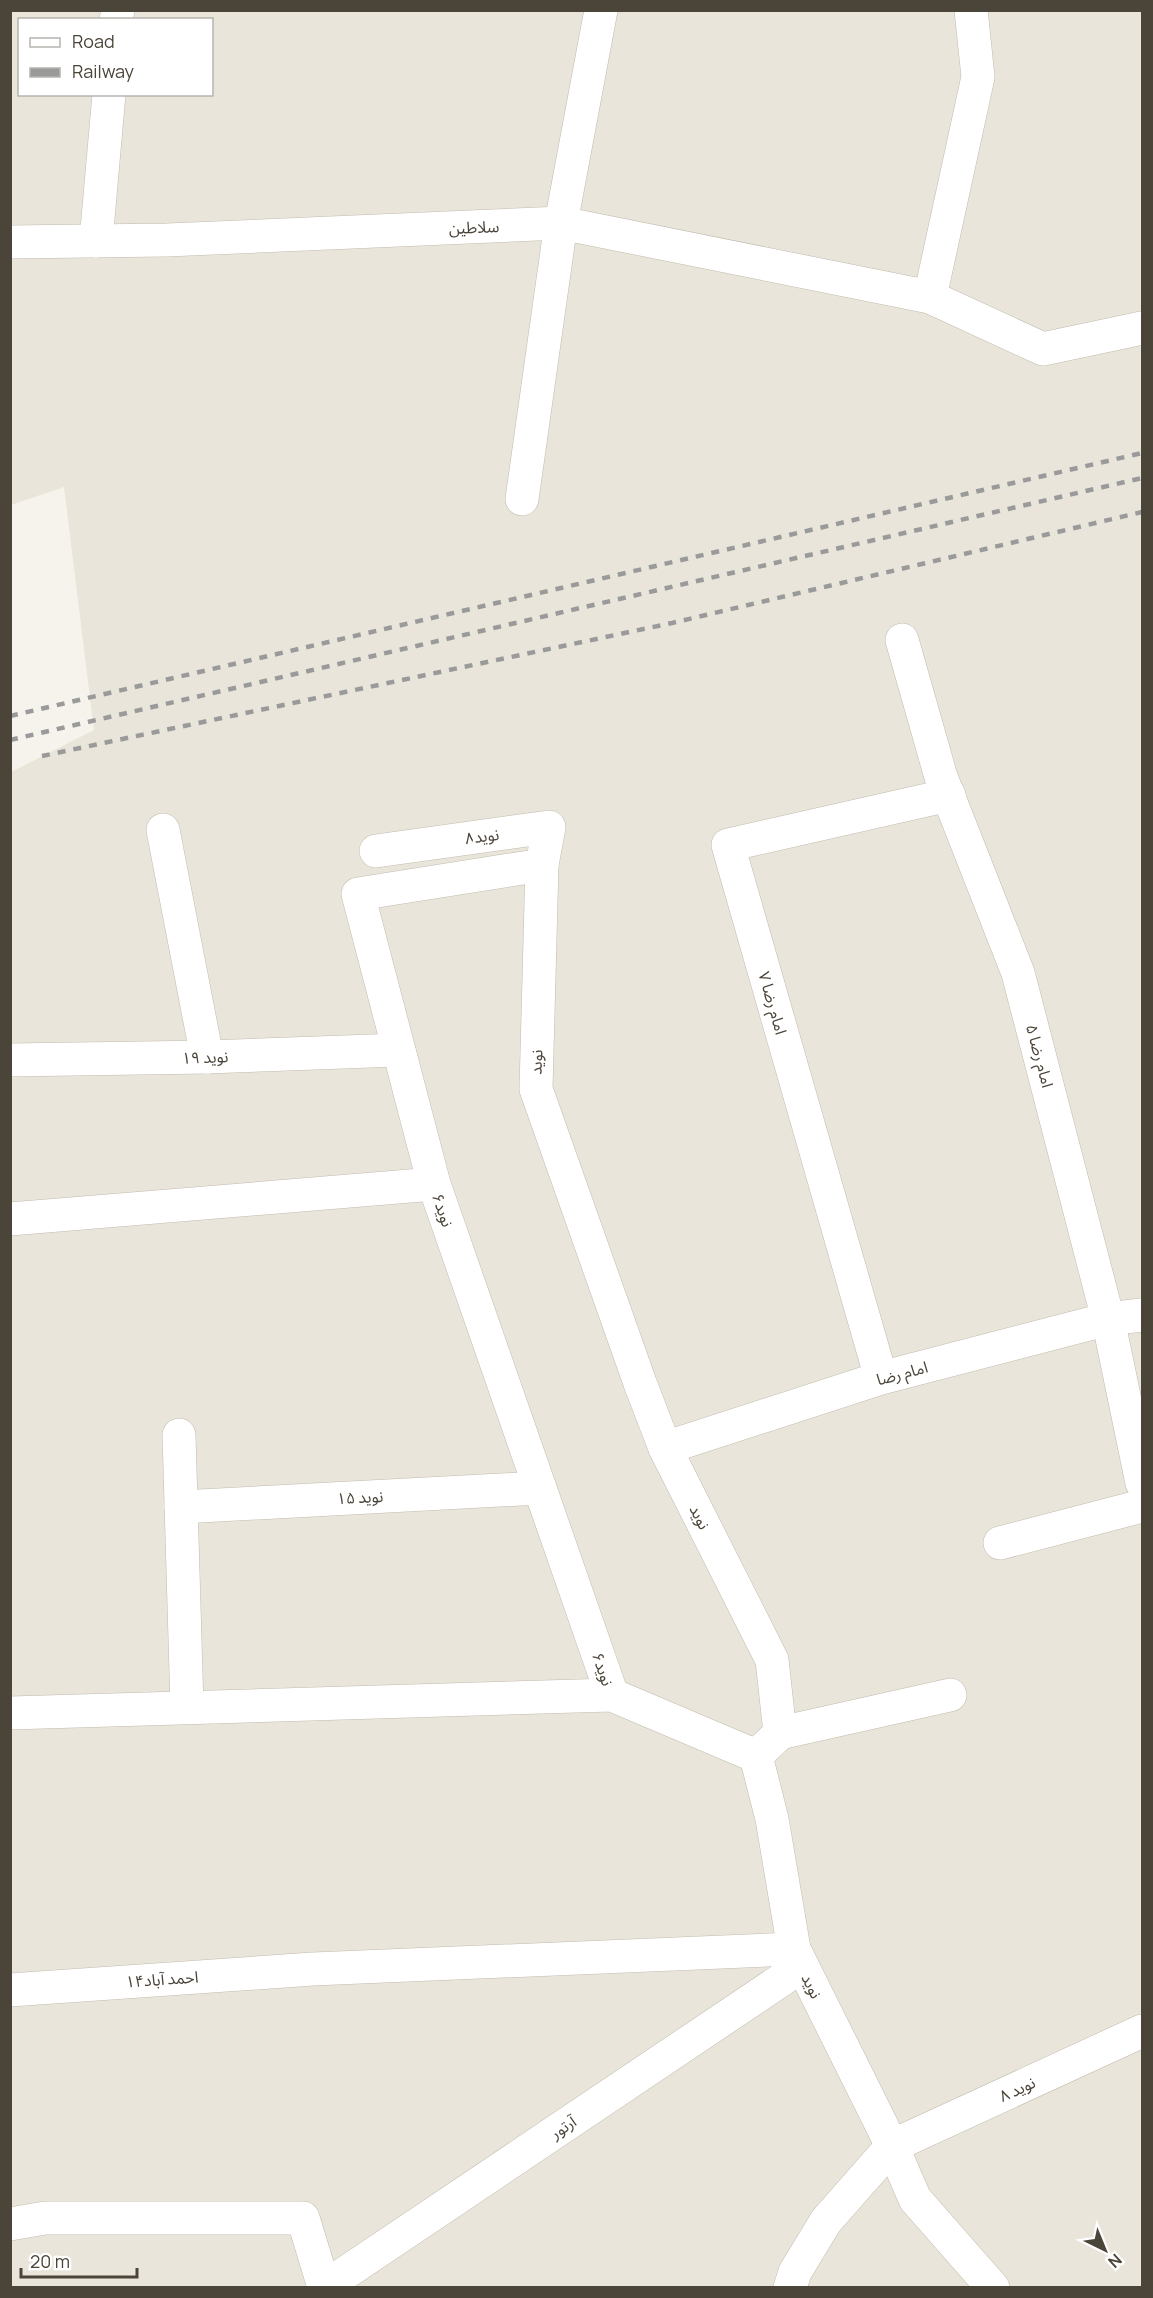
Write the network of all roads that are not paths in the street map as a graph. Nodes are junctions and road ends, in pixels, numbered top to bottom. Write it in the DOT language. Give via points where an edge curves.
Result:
graph roads {
  1 [pos="601,10"];
  2 [pos="971,10"];
  3 [pos="109,96"];
  4 [pos="561,223"];
  5 [pos="96,241"];
  6 [pos="10,242"];
  7 [pos="930,297"];
  8 [pos="1143,328"];
  9 [pos="522,499"];
  10 [pos="902,640"];
  11 [pos="949,795"];
  12 [pos="163,830"];
  13 [pos="376,851"];
  14 [pos="542,865"];
  15 [pos="399,1050"];
  16 [pos="207,1057"];
  17 [pos="10,1060"];
  18 [pos="434,1184"];
  19 [pos="10,1219"];
  20 [pos="1143,1315"];
  21 [pos="1108,1319"];
  22 [pos="880,1378"];
  23 [pos="179,1435"];
  24 [pos="665,1448"];
  25 [pos="1143,1483"];
  26 [pos="540,1488"];
  27 [pos="1143,1506"];
  28 [pos="181,1507"];
  29 [pos="1000,1543"];
  30 [pos="612,1695"];
  31 [pos="950,1695"];
  32 [pos="187,1707"];
  33 [pos="10,1713"];
  34 [pos="780,1733"];
  35 [pos="756,1756"];
  36 [pos="798,1957"];
  37 [pos="10,1990"];
  38 [pos="1143,2031"];
  39 [pos="892,2146"];
  40 [pos="10,2224"];
  41 [pos="323,2287"];
  42 [pos="790,2288"];
  43 [pos="993,2288"];
  1 -- 4 [label="street"];
  2 -- 7 [label="street" via="978,77"];
  3 -- 5 [label="street"];
  4 -- 5 [label="street, سلاطین"];
  4 -- 7 [label="street, سلاطین"];
  4 -- 9 [label="street"];
  5 -- 6 [label="street, سلاطین"];
  7 -- 8 [label="street, سلاطین" via="1043,349"];
  10 -- 11 [label="street, امام رضا ۵"];
  11 -- 21 [label="street, امام رضا ۵" via="1018,973"];
  11 -- 22 [label="street, امام رضا ۷" via="728,845"];
  12 -- 16 [label="street"];
  13 -- 14 [label="street, نوید۸" via="549,827"];
  14 -- 15 [label="street, نوید۶" via="358,894"];
  14 -- 24 [label="street, نوید" via="536,1089"];
  15 -- 16 [label="street, نوید ۱۹"];
  15 -- 18 [label="street, نوید۶"];
  16 -- 17 [label="street, نوید ۱۹"];
  18 -- 19 [label="street"];
  18 -- 26 [label="street, نوید۶"];
  20 -- 21 [label="street, امام رضا"];
  21 -- 22 [label="street, امام رضا"];
  21 -- 25 [label="street, امام رضا ۵"];
  22 -- 24 [label="street, امام رضا"];
  23 -- 28 [label="street"];
  24 -- 34 [label="street, نوید" via="772,1660"];
  26 -- 28 [label="street, نوید ۱۵"];
  26 -- 30 [label="street, نوید۶"];
  27 -- 29 [label="street"];
  28 -- 32 [label="street"];
  30 -- 32 [label="street"];
  30 -- 35 [label="street"];
  31 -- 34 [label="street"];
  32 -- 33 [label="street"];
  34 -- 35 [label="street"];
  35 -- 36 [label="street, نوید"];
  36 -- 37 [label="street, احمد آباد۱۴" via="313,1969"];
  36 -- 39 [label="street, نوید"];
  36 -- 41 [label="street, آرتور"];
  38 -- 39 [label="street, نوید ۸"];
  39 -- 42 [label="street" via="826,2221 795,2272"];
  39 -- 43 [label="street, نوید" via="915,2199"];
  40 -- 41 [label="street" via="45,2218 303,2218"];
}
